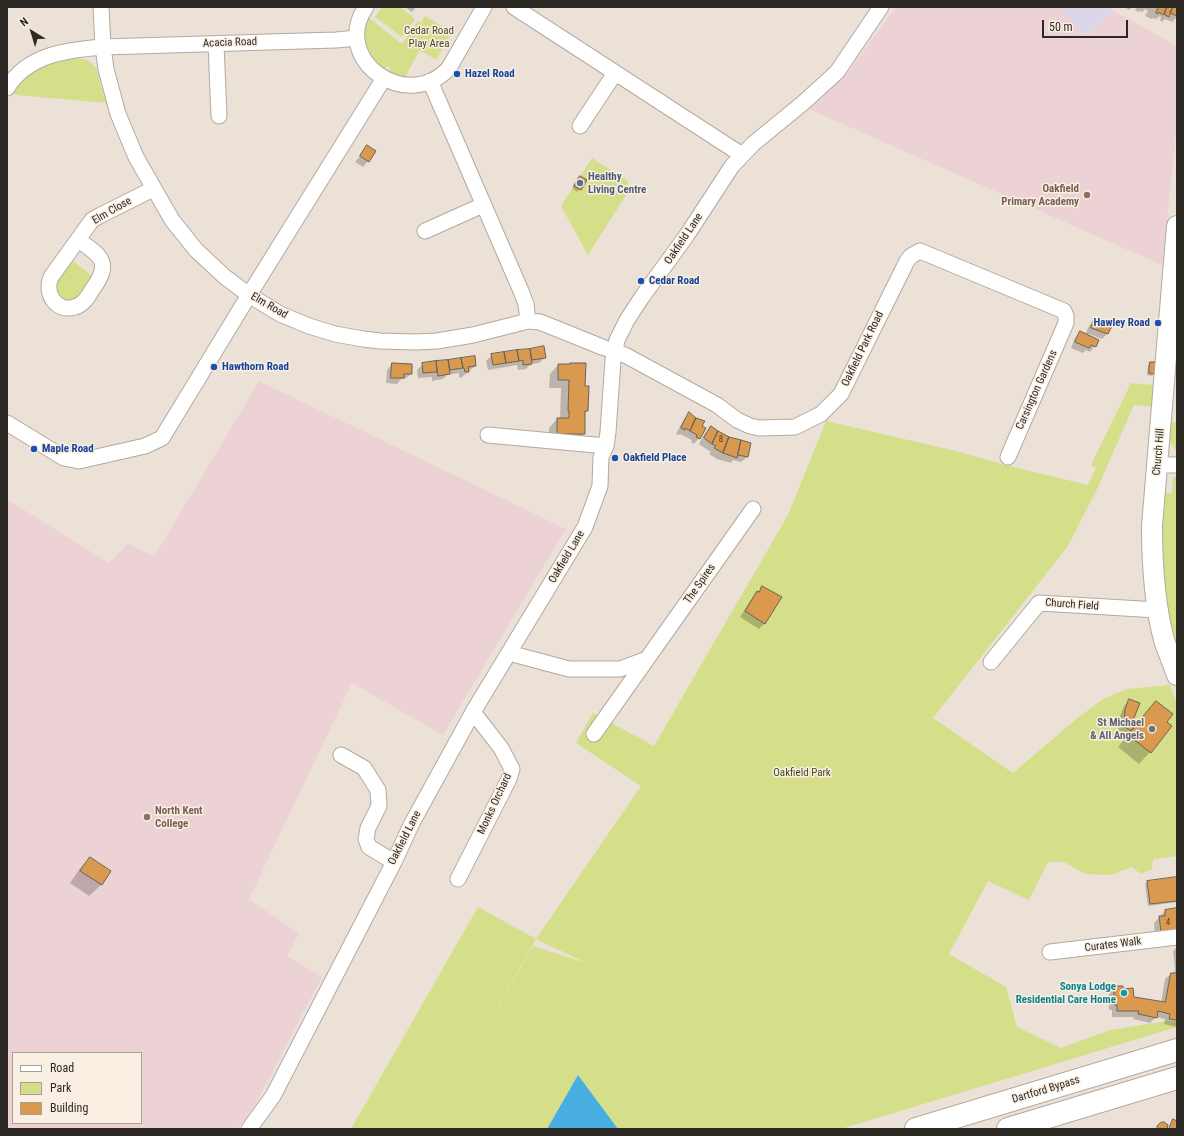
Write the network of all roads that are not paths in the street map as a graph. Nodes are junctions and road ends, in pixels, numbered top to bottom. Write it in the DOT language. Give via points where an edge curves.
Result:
graph roads {
  1 [pos="101,7"];
  2 [pos="366,7"];
  3 [pos="484,7"];
  4 [pos="514,7"];
  5 [pos="881,7"];
  6 [pos="358,38"];
  7 [pos="216,44"];
  8 [pos="103,48"];
  9 [pos="615,73"];
  10 [pos="384,78"];
  11 [pos="430,81"];
  12 [pos="7,88"];
  13 [pos="219,116"];
  14 [pos="580,126"];
  15 [pos="742,155"];
  16 [pos="153,189"];
  17 [pos="483,205"];
  18 [pos="1177,226"];
  19 [pos="425,231"];
  20 [pos="78,240"];
  21 [pos="249,295"];
  22 [pos="528,321"];
  23 [pos="1066,323"];
  24 [pos="614,351"];
  25 [pos="7,423"];
  26 [pos="488,435"];
  27 [pos="606,446"];
  28 [pos="1008,457"];
  29 [pos="1167,465"];
  30 [pos="753,509"];
  31 [pos="1158,610"];
  32 [pos="509,653"];
  33 [pos="647,659"];
  34 [pos="991,662"];
  35 [pos="1177,675"];
  36 [pos="474,712"];
  37 [pos="594,734"];
  38 [pos="340,755"];
  39 [pos="394,862"];
  40 [pos="458,879"];
  41 [pos="1177,937"];
  42 [pos="1050,952"];
  43 [pos="1177,1050"];
  44 [pos="1177,1078"];
  45 [pos="249,1129"];
  46 [pos="916,1129"];
  47 [pos="1008,1129"];
  1 -- 8 [label="street, Elm Road"];
  2 -- 6 [label="street" via="358,27"];
  3 -- 11 [label="street" via="449,68 443,75"];
  4 -- 9 [label="street"];
  5 -- 15 [label="street, Oakfield Lane" via="836,72 803,104"];
  6 -- 7 [label="street, Acacia Road"];
  6 -- 10 [label="street" via="358,48 364,59"];
  7 -- 8 [label="street, Acacia Road"];
  7 -- 13 [label="street"];
  8 -- 12 [label="street" via="66,51 44,58 19,72"];
  8 -- 16 [label="street, Elm Road" via="108,79 120,121"];
  9 -- 14 [label="street"];
  9 -- 15 [label="street"];
  10 -- 11 [label="street" via="413,86"];
  10 -- 21 [label="street"];
  11 -- 17 [label="street"];
  15 -- 24 [label="street, Oakfield Lane" via="633,310 618,337"];
  16 -- 20 [label="street, Elm Close" via="96,217"];
  16 -- 21 [label="street, Elm Road" via="175,224 196,250"];
  17 -- 19 [label="street"];
  17 -- 22 [label="street" via="524,299"];
  18 -- 29 [label="main road, Church Hill" via="1168,323"];
  21 -- 22 [label="street, Elm Road" via="285,316 310,326 344,336 380,341 450,339"];
  21 -- 25 [label="street" via="162,438 145,446 79,461 64,458"];
  22 -- 24 [label="street, Elm Road" via="546,324"];
  23 -- 24 [label="street, Oakfield Park Road" via="1064,311 920,251 907,261 841,394 821,414 795,427 750,426 736,420 717,405"];
  23 -- 28 [label="street, Carsington Gardens"];
  24 -- 27 [label="street, Oakfield Lane"];
  26 -- 27 [label="street"];
  27 -- 32 [label="street, Oakfield Lane" via="601,458 600,486 584,527"];
  29 -- 31 [label="main road, Church Hill" via="1152,526 1154,588"];
  30 -- 33 [label="street, The Spires"];
  31 -- 34 [label="street, Church Field" via="1039,602"];
  31 -- 35 [label="main road, Church Hill" via="1164,641"];
  32 -- 33 [label="street" via="569,669 620,669"];
  32 -- 36 [label="street, Oakfield Lane"];
  33 -- 37 [label="street, The Spires"];
  36 -- 39 [label="street, Oakfield Lane" via="412,823"];
  36 -- 40 [label="street, Monks Orchard" via="501,748 512,769"];
  38 -- 39 [label="street" via="364,768 378,790 379,806 368,828 366,839 369,847"];
  39 -- 45 [label="street, Oakfield Lane" via="273,1096"];
  41 -- 42 [label="street, Curates Walk"];
  43 -- 46 [label="highway, Dartford Bypass"];
  44 -- 47 [label="highway"];
}
